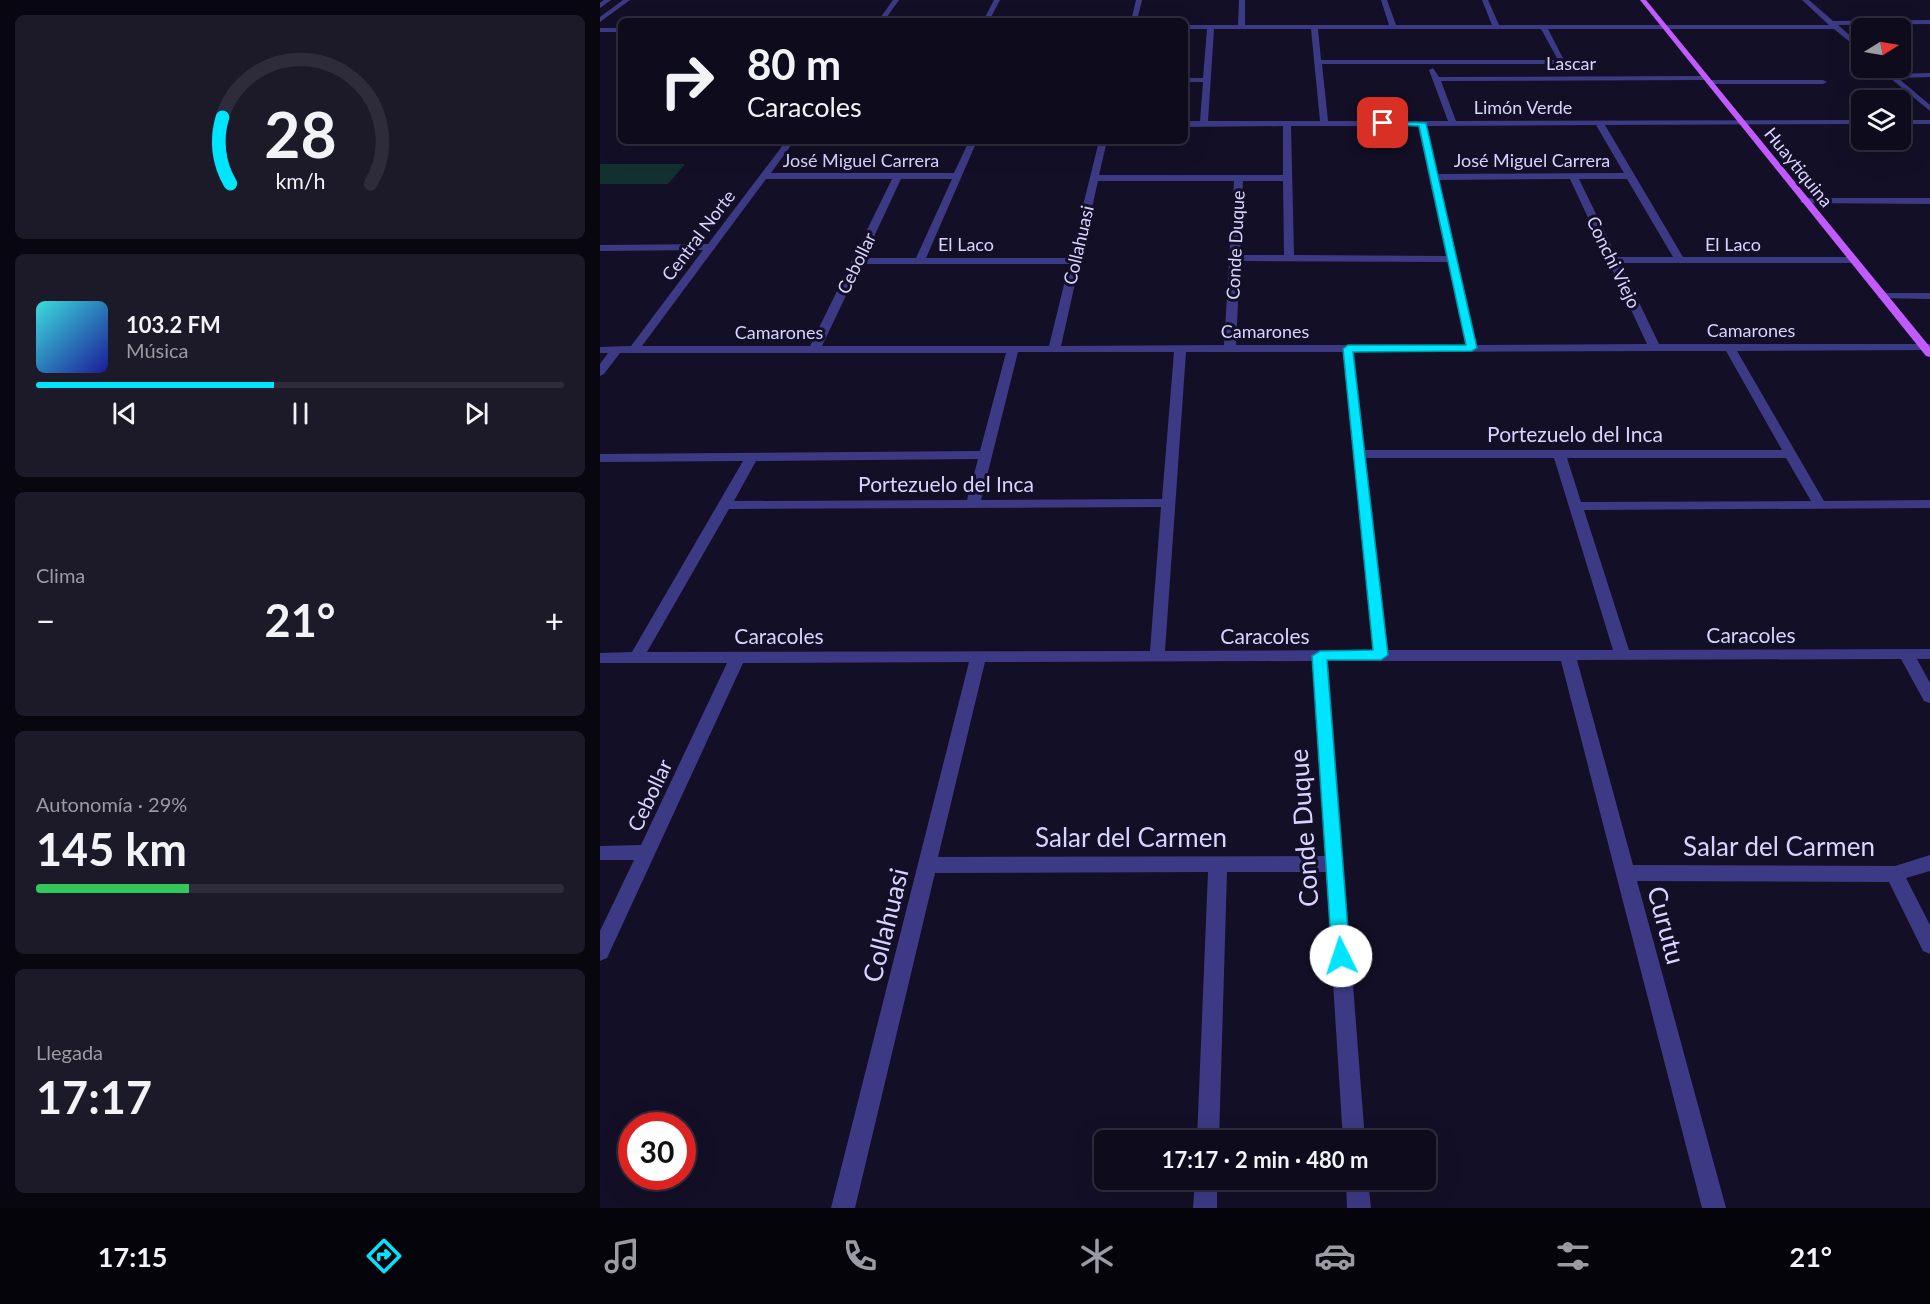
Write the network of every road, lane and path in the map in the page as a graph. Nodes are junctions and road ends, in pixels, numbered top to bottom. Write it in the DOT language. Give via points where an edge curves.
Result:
graph roads {
  1 [pos="608,0"];
  2 [pos="627,0"];
  3 [pos="896,0"];
  4 [pos="997,0"];
  5 [pos="1140,0"];
  6 [pos="1242,0"];
  7 [pos="1384,0"];
  8 [pos="1485,0"];
  9 [pos="1643,0"];
  10 [pos="1805,0"];
  11 [pos="600,6"];
  12 [pos="883,18"];
  13 [pos="988,18"];
  14 [pos="1135,18"];
  15 [pos="600,20"];
  16 [pos="1930,22"];
  17 [pos="1832,25"];
  18 [pos="1188,27"];
  19 [pos="1211,27"];
  20 [pos="1241,27"];
  21 [pos="1314,27"];
  22 [pos="1393,27"];
  23 [pos="1496,27"];
  24 [pos="1543,27"];
  25 [pos="1664,27"];
  26 [pos="600,30"];
  27 [pos="618,30"];
  28 [pos="1851,41"];
  29 [pos="1318,62"];
  30 [pos="1430,62"];
  31 [pos="1562,62"];
  32 [pos="1930,75"];
  33 [pos="1911,76"];
  34 [pos="1571,78"];
  35 [pos="1894,78"];
  36 [pos="1436,79"];
  37 [pos="1188,80"];
  38 [pos="1207,80"];
  39 [pos="1707,80"];
  40 [pos="1823,82"];
  41 [pos="1930,109"];
  42 [pos="1742,122"];
  43 [pos="1851,122"];
  44 [pos="1911,122"];
  45 [pos="1930,122"];
  46 [pos="1324,123"];
  47 [pos="1422,123"];
  48 [pos="1453,123"];
  49 [pos="1599,123"];
  50 [pos="1188,124"];
  51 [pos="1203,124"];
  52 [pos="1287,124"];
  53 [pos="788,144"];
  54 [pos="972,144"];
  55 [pos="1101,144"];
  56 [pos="764,176"];
  57 [pos="898,176"];
  58 [pos="958,176"];
  59 [pos="1573,176"];
  60 [pos="1630,176"];
  61 [pos="1434,177"];
  62 [pos="1094,178"];
  63 [pos="1239,178"];
  64 [pos="1288,178"];
  65 [pos="1805,201"];
  66 [pos="1930,201"];
  67 [pos="711,247"];
  68 [pos="602,250"];
  69 [pos="1235,258"];
  70 [pos="1289,258"];
  71 [pos="1452,259"];
  72 [pos="1614,260"];
  73 [pos="1680,260"];
  74 [pos="1853,260"];
  75 [pos="857,261"];
  76 [pos="920,261"];
  77 [pos="1075,261"];
  78 [pos="1882,296"];
  79 [pos="1930,296"];
  80 [pos="1472,348"];
  81 [pos="1655,348"];
  82 [pos="1730,348"];
  83 [pos="1013,349"];
  84 [pos="1054,349"];
  85 [pos="1180,349"];
  86 [pos="1230,349"];
  87 [pos="1348,349"];
  88 [pos="600,350"];
  89 [pos="617,350"];
  90 [pos="634,350"];
  91 [pos="813,350"];
  92 [pos="1928,350"];
  93 [pos="600,372"];
  94 [pos="1359,454"];
  95 [pos="1559,454"];
  96 [pos="1791,454"];
  97 [pos="986,455"];
  98 [pos="753,457"];
  99 [pos="600,458"];
  100 [pos="1168,503"];
  101 [pos="973,504"];
  102 [pos="1930,504"];
  103 [pos="1820,505"];
  104 [pos="724,506"];
  105 [pos="1576,507"];
  106 [pos="1906,654"];
  107 [pos="1930,654"];
  108 [pos="979,655"];
  109 [pos="1381,655"];
  110 [pos="1623,655"];
  111 [pos="738,656"];
  112 [pos="1157,656"];
  113 [pos="1320,656"];
  114 [pos="1568,656"];
  115 [pos="638,657"];
  116 [pos="600,658"];
  117 [pos="1930,697"];
  118 [pos="647,852"];
  119 [pos="600,853"];
  120 [pos="1930,863"];
  121 [pos="1218,864"];
  122 [pos="1334,864"];
  123 [pos="928,865"];
  124 [pos="1626,873"];
  125 [pos="1895,874"];
  126 [pos="1930,945"];
  127 [pos="600,952"];
  128 [pos="1208,1130"];
  129 [pos="1353,1130"];
  130 [pos="1206,1190"];
  131 [pos="1358,1190"];
  132 [pos="843,1208"];
  133 [pos="1205,1208"];
  134 [pos="1359,1208"];
  135 [pos="1714,1208"];
  1 -- 11 [label="street"];
  2 -- 15 [label="street"];
  3 -- 12 [label="street"];
  4 -- 13 [label="street"];
  5 -- 14 [label="street"];
  6 -- 20 [label="street"];
  7 -- 22 [label="street"];
  8 -- 23 [label="street"];
  9 -- 25 [label="main road, Huaytiquina"];
  10 -- 17 [label="street"];
  16 -- 17 [label="street"];
  17 -- 25 [label="street"];
  17 -- 28 [label="street"];
  18 -- 19 [label="street"];
  19 -- 20 [label="street"];
  19 -- 38 [label="street"];
  20 -- 21 [label="street"];
  21 -- 22 [label="street"];
  21 -- 29 [label="street"];
  22 -- 23 [label="street"];
  23 -- 24 [label="street"];
  24 -- 25 [label="street"];
  24 -- 31 [label="street"];
  25 -- 39 [label="main road, Huaytiquina"];
  26 -- 27 [label="street"];
  29 -- 30 [label="street, Lascar"];
  29 -- 46 [label="street"];
  30 -- 31 [label="street, Lascar"];
  30 -- 36 [label="street"];
  31 -- 34 [label="street"];
  32 -- 33 [label="street"];
  34 -- 36 [label="street, Lascar"];
  34 -- 39 [label="street, Lascar"];
  35 -- 41 [label="street"];
  36 -- 48 [label="street"];
  37 -- 38 [label="street"];
  38 -- 51 [label="street"];
  39 -- 40 [label="street, Lascar"];
  39 -- 42 [label="main road, Huaytiquina"];
  42 -- 43 [label="street, Limón Verde"];
  42 -- 49 [label="street, Limón Verde"];
  42 -- 65 [label="main road, Huaytiquina"];
  44 -- 45 [label="street"];
  46 -- 47 [label="street, Limón Verde"];
  46 -- 52 [label="street, Limón Verde"];
  47 -- 48 [label="street, Limón Verde"];
  47 -- 61 [label="street"];
  48 -- 49 [label="street, Limón Verde"];
  49 -- 60 [label="street"];
  50 -- 51 [label="street, Limón Verde"];
  51 -- 52 [label="street, Limón Verde"];
  52 -- 64 [label="street"];
  53 -- 56 [label="street, Central Norte"];
  54 -- 58 [label="street"];
  55 -- 62 [label="street, Collahuasi"];
  56 -- 57 [label="street, José Miguel Carrera"];
  56 -- 67 [label="street, Central Norte"];
  57 -- 58 [label="street, José Miguel Carrera"];
  57 -- 75 [label="street, Cebollar"];
  58 -- 76 [label="street"];
  59 -- 60 [label="street, José Miguel Carrera"];
  59 -- 61 [label="street, José Miguel Carrera"];
  59 -- 72 [label="street, Conchi Viejo"];
  60 -- 73 [label="street"];
  61 -- 71 [label="street"];
  62 -- 63 [label="street"];
  62 -- 77 [label="street, Collahuasi"];
  63 -- 64 [label="street"];
  63 -- 69 [label="street, Conde Duque"];
  64 -- 70 [label="street"];
  65 -- 66 [label="street"];
  65 -- 74 [label="main road, Huaytiquina"];
  67 -- 68 [label="street"];
  67 -- 90 [label="street, Central Norte"];
  69 -- 70 [label="street"];
  69 -- 86 [label="street, Conde Duque"];
  70 -- 71 [label="street"];
  71 -- 80 [label="street"];
  72 -- 73 [label="street, El Laco"];
  72 -- 81 [label="street, Conchi Viejo"];
  73 -- 74 [label="street, El Laco"];
  74 -- 78 [label="main road, Huaytiquina"];
  75 -- 76 [label="street, El Laco"];
  75 -- 91 [label="street, Cebollar"];
  76 -- 77 [label="street, El Laco"];
  77 -- 84 [label="street, Collahuasi"];
  78 -- 79 [label="street"];
  78 -- 92 [label="main road, Huaytiquina"];
  80 -- 81 [label="street, Camarones"];
  80 -- 87 [label="street, Camarones"];
  81 -- 82 [label="street, Camarones"];
  82 -- 92 [label="street, Camarones"];
  82 -- 96 [label="street"];
  83 -- 84 [label="street, Camarones"];
  83 -- 91 [label="street, Camarones"];
  83 -- 97 [label="street"];
  84 -- 85 [label="street, Camarones"];
  85 -- 86 [label="street, Camarones"];
  85 -- 100 [label="street"];
  86 -- 87 [label="street, Camarones"];
  87 -- 94 [label="street"];
  88 -- 89 [label="street, Camarones"];
  89 -- 90 [label="street, Camarones"];
  89 -- 93 [label="street"];
  90 -- 91 [label="street, Camarones"];
  94 -- 95 [label="street, Portezuelo del Inca"];
  94 -- 109 [label="street"];
  95 -- 96 [label="street, Portezuelo del Inca"];
  95 -- 105 [label="street"];
  96 -- 103 [label="street"];
  97 -- 98 [label="street, Portezuelo del Inca"];
  97 -- 101 [label="street"];
  98 -- 99 [label="street, Portezuelo del Inca"];
  98 -- 104 [label="street"];
  100 -- 101 [label="street, Portezuelo del Inca"];
  100 -- 112 [label="street"];
  101 -- 104 [label="street, Portezuelo del Inca"];
  102 -- 103 [label="street"];
  103 -- 105 [label="street"];
  104 -- 115 [label="street"];
  105 -- 110 [label="street"];
  106 -- 107 [label="street, Caracoles"];
  106 -- 110 [label="street, Caracoles"];
  106 -- 117 [label="street"];
  108 -- 111 [label="street, Caracoles"];
  108 -- 112 [label="street, Caracoles"];
  108 -- 123 [label="street, Collahuasi"];
  109 -- 113 [label="street, Caracoles"];
  109 -- 114 [label="street, Caracoles"];
  110 -- 114 [label="street, Caracoles"];
  111 -- 115 [label="street, Caracoles"];
  111 -- 118 [label="street, Cebollar"];
  112 -- 113 [label="street, Caracoles"];
  113 -- 122 [label="street, Conde Duque"];
  114 -- 124 [label="street, Curutu"];
  115 -- 116 [label="street, Caracoles"];
  118 -- 119 [label="street"];
  118 -- 127 [label="street, Cebollar"];
  120 -- 125 [label="street, Salar del Carmen"];
  121 -- 122 [label="street, Salar del Carmen"];
  121 -- 123 [label="street, Salar del Carmen"];
  121 -- 128 [label="street"];
  122 -- 129 [label="street, Conde Duque"];
  123 -- 132 [label="street, Collahuasi"];
  124 -- 125 [label="street, Salar del Carmen"];
  124 -- 135 [label="street, Curutu"];
  125 -- 126 [label="street"];
  130 -- 133 [label="street"];
  131 -- 134 [label="street"];
}
